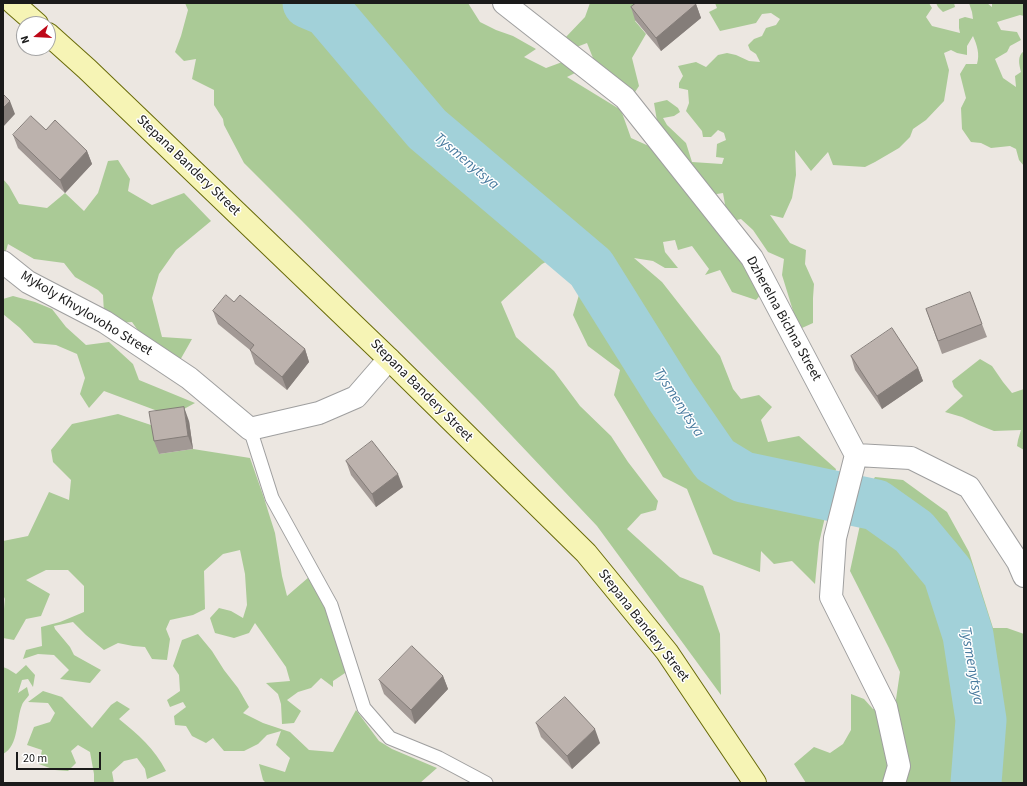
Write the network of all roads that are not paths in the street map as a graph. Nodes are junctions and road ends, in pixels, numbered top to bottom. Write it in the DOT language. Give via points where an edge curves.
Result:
graph roads {
  1 [pos="14,3"];
  2 [pos="504,3"];
  3 [pos="28,16"];
  4 [pos="56,41"];
  5 [pos="3,262"];
  6 [pos="390,359"];
  7 [pos="250,429"];
  8 [pos="856,454"];
  9 [pos="1024,576"];
  10 [pos="486,783"];
  11 [pos="755,783"];
  12 [pos="894,783"];
  1 -- 3 [label="main road"];
  2 -- 8 [label="street, Dzherelna Bichna Street" via="625,98 752,258"];
  4 -- 6 [label="main road, Stepana Bandery Street"];
  5 -- 7 [label="street, Mykoly Khvylovoho Street" via="28,282 105,322 189,378"];
  6 -- 7 [label="street" via="356,397 318,413"];
  6 -- 11 [label="main road, Stepana Bandery Street" via="586,554 667,652"];
  7 -- 10 [label="lane" via="272,498 331,605 364,708 390,738 439,758"];
  8 -- 9 [label="street" via="911,458 969,487 1018,562"];
  8 -- 12 [label="street" via="835,538 831,597 886,707 899,766"];
}
